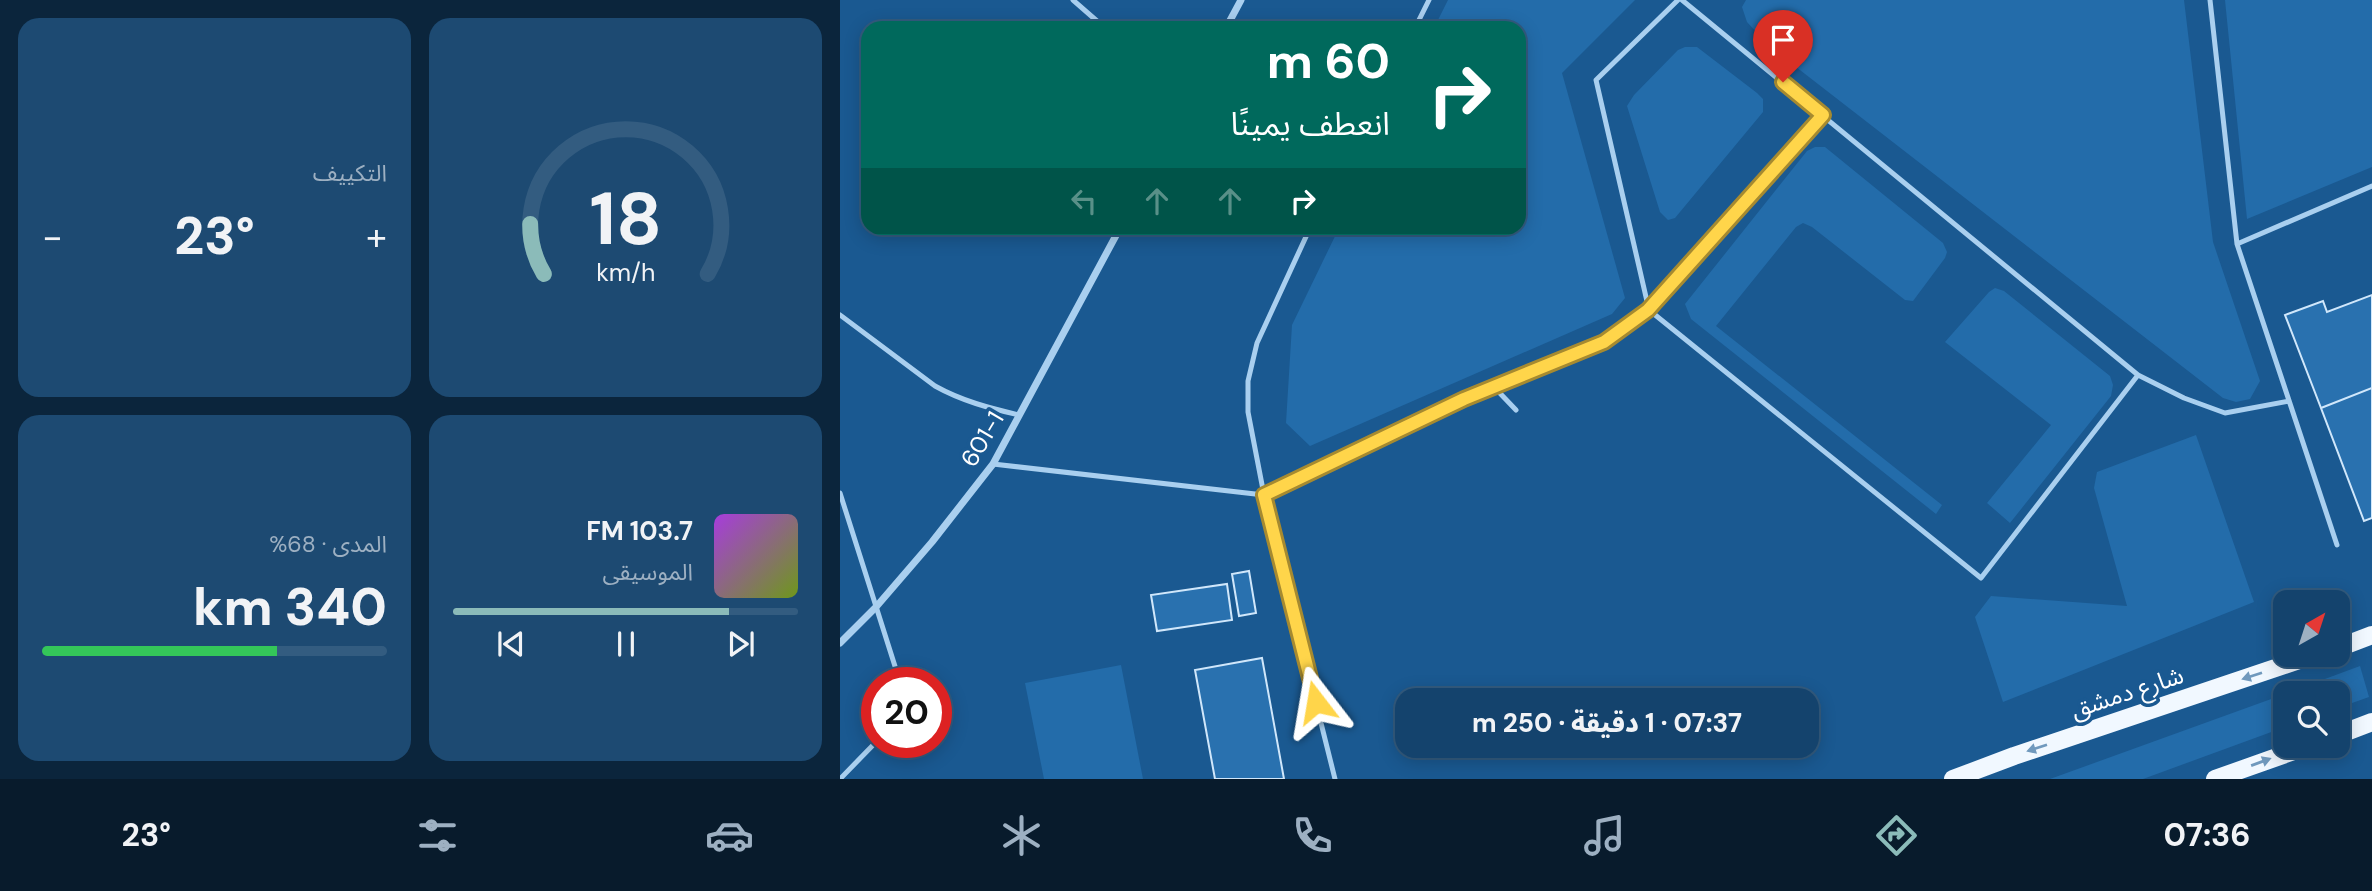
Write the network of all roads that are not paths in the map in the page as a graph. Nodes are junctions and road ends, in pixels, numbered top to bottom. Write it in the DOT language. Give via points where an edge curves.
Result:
graph roads {
  1 [pos="1073,0"];
  2 [pos="1241,0"];
  3 [pos="1429,0"];
  4 [pos="1680,0"];
  5 [pos="2210,0"];
  6 [pos="1097,21"];
  7 [pos="1230,21"];
  8 [pos="1418,21"];
  9 [pos="1823,115"];
  10 [pos="2372,186"];
  11 [pos="1116,235"];
  12 [pos="1307,235"];
  13 [pos="2237,244"];
  14 [pos="1648,310"];
  15 [pos="840,315"];
  16 [pos="2138,375"];
  17 [pos="1494,387"];
  18 [pos="2289,401"];
  19 [pos="1516,410"];
  20 [pos="1019,415"];
  21 [pos="993,464"];
  22 [pos="840,493"];
  23 [pos="1264,495"];
  24 [pos="2337,545"];
  25 [pos="876,607"];
  26 [pos="2372,635"];
  27 [pos="840,643"];
  28 [pos="2350,643"];
  29 [pos="895,667"];
  30 [pos="2278,667"];
  31 [pos="2372,722"];
  32 [pos="2350,730"];
  33 [pos="861,757"];
  34 [pos="2274,758"];
  35 [pos="840,779"];
  36 [pos="1335,779"];
  37 [pos="1953,779"];
  38 [pos="2215,779"];
  1 -- 6 [label="lane"];
  2 -- 7 [label="street"];
  3 -- 8 [label="lane"];
  4 -- 9 [label="lane"];
  4 -- 14 [label="lane" via="1596,79"];
  5 -- 13 [label="lane"];
  9 -- 14 [label="lane"];
  9 -- 16 [label="lane"];
  10 -- 13 [label="lane"];
  11 -- 20 [label="street, 601-1"];
  12 -- 23 [label="lane" via="1257,343 1248,381 1248,412"];
  13 -- 18 [label="lane"];
  14 -- 16 [label="lane" via="1981,578"];
  14 -- 17 [label="lane" via="1604,342"];
  15 -- 20 [label="lane" via="935,386 982,406"];
  16 -- 18 [label="lane" via="2225,413"];
  17 -- 19 [label="lane"];
  17 -- 23 [label="lane"];
  18 -- 24 [label="lane"];
  20 -- 21 [label="street, 601-1"];
  21 -- 23 [label="lane"];
  21 -- 25 [label="street, 601-1"];
  22 -- 25 [label="lane"];
  23 -- 36 [label="lane"];
  25 -- 27 [label="street, 601-1"];
  25 -- 29 [label="lane"];
  26 -- 28 [label="main road"];
  30 -- 37 [label="main road, شارع دمشق, one-way"];
  31 -- 32 [label="main road"];
  33 -- 35 [label="lane"];
  38 -- 34 [label="main road, one-way"];
}
